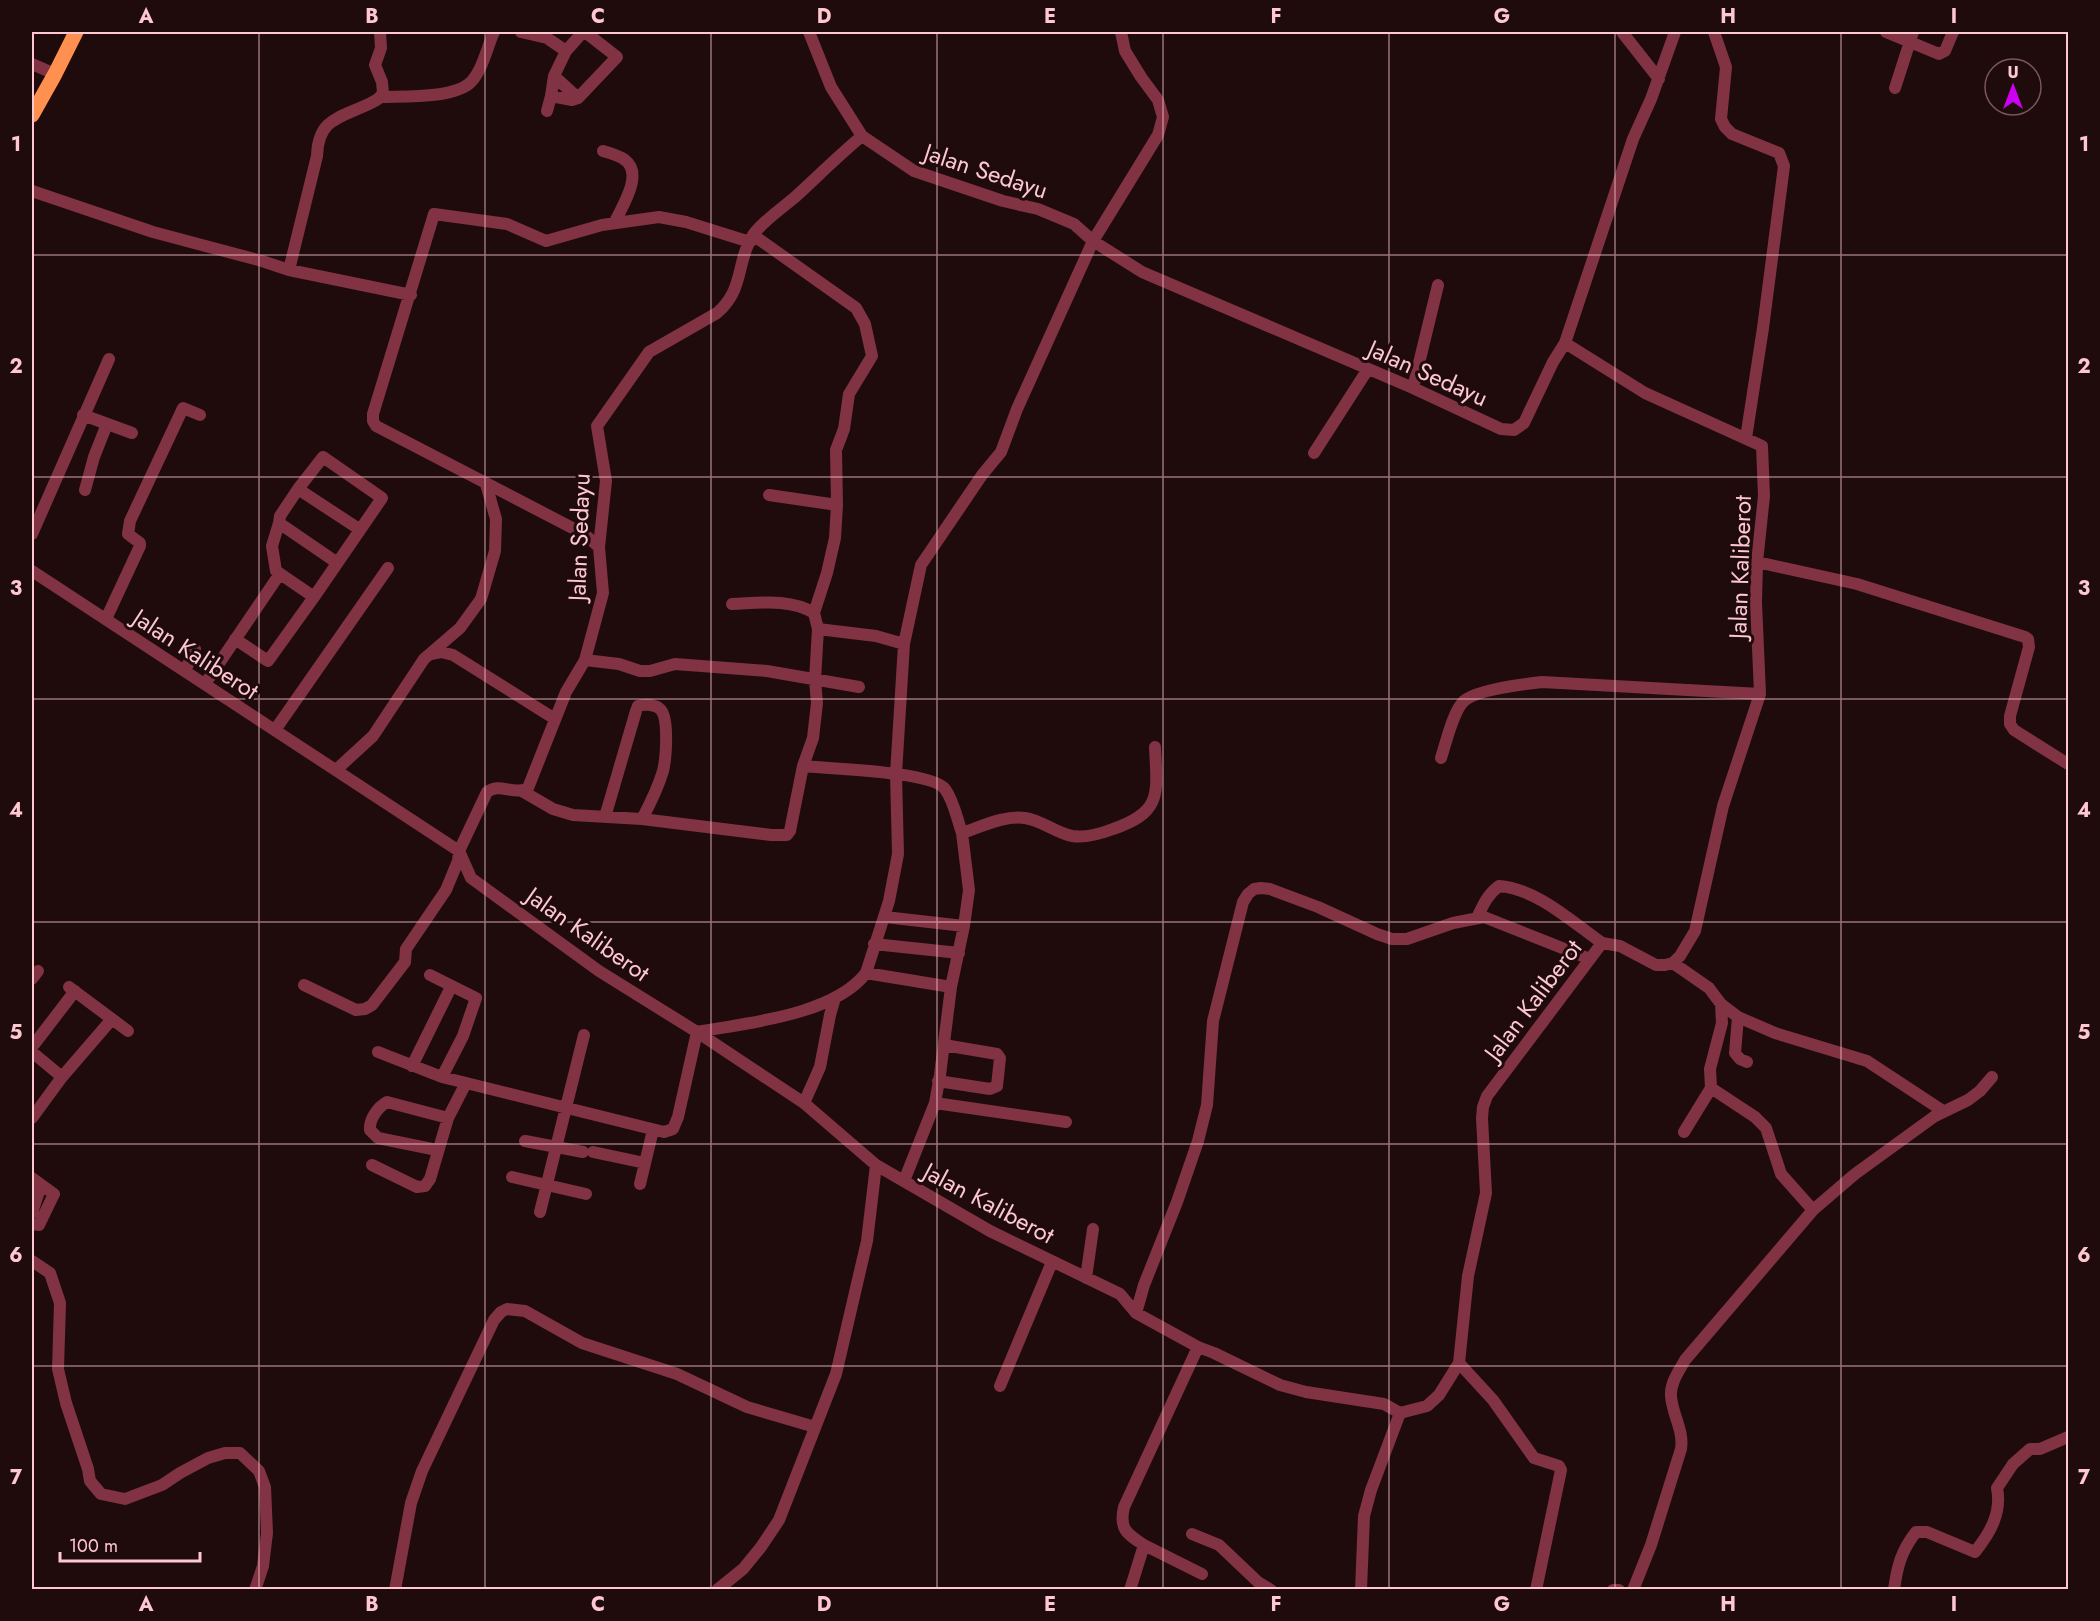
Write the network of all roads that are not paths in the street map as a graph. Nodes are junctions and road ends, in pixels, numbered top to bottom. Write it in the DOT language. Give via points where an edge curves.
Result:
graph roads {
  1 [pos="76,32"];
  2 [pos="380,32"];
  3 [pos="494,32"];
  4 [pos="521,32"];
  5 [pos="584,32"];
  6 [pos="809,32"];
  7 [pos="1121,32"];
  8 [pos="1622,32"];
  9 [pos="1675,32"];
  10 [pos="1714,32"];
  11 [pos="1886,32"];
  12 [pos="1953,32"];
  13 [pos="1912,37"];
  14 [pos="566,51"];
  15 [pos="32,64"];
  16 [pos="55,74"];
  17 [pos="554,76"];
  18 [pos="1659,80"];
  19 [pos="1895,88"];
  20 [pos="551,96"];
  21 [pos="381,97"];
  22 [pos="578,98"];
  23 [pos="547,111"];
  24 [pos="32,115"];
  25 [pos="862,136"];
  26 [pos="603,151"];
  27 [pos="32,191"];
  28 [pos="615,222"];
  29 [pos="752,239"];
  30 [pos="1093,241"];
  31 [pos="288,270"];
  32 [pos="1438,285"];
  33 [pos="411,295"];
  34 [pos="1565,343"];
  35 [pos="109,359"];
  36 [pos="1368,369"];
  37 [pos="1413,388"];
  38 [pos="83,415"];
  39 [pos="200,415"];
  40 [pos="107,424"];
  41 [pos="132,433"];
  42 [pos="1746,438"];
  43 [pos="1314,453"];
  44 [pos="486,484"];
  45 [pos="298,489"];
  46 [pos="85,490"];
  47 [pos="769,495"];
  48 [pos="837,505"];
  49 [pos="279,523"];
  50 [pos="359,529"];
  51 [pos="32,534"];
  52 [pos="599,548"];
  53 [pos="336,562"];
  54 [pos="1757,562"];
  55 [pos="388,568"];
  56 [pos="32,571"];
  57 [pos="279,575"];
  58 [pos="314,597"];
  59 [pos="732,604"];
  60 [pos="814,613"];
  61 [pos="106,619"];
  62 [pos="818,629"];
  63 [pos="235,639"];
  64 [pos="904,644"];
  65 [pos="195,649"];
  66 [pos="431,654"];
  67 [pos="585,660"];
  68 [pos="185,671"];
  69 [pos="815,680"];
  70 [pos="205,684"];
  71 [pos="859,687"];
  72 [pos="1760,694"];
  73 [pos="555,719"];
  74 [pos="275,730"];
  75 [pos="1155,747"];
  76 [pos="1441,758"];
  77 [pos="2068,764"];
  78 [pos="803,766"];
  79 [pos="336,770"];
  80 [pos="896,774"];
  81 [pos="522,791"];
  82 [pos="605,817"];
  83 [pos="642,819"];
  84 [pos="962,833"];
  85 [pos="459,851"];
  86 [pos="885,917"];
  87 [pos="1477,918"];
  88 [pos="964,926"];
  89 [pos="1602,943"];
  90 [pos="874,944"];
  91 [pos="959,953"];
  92 [pos="1590,959"];
  93 [pos="1673,963"];
  94 [pos="866,974"];
  95 [pos="430,975"];
  96 [pos="304,986"];
  97 [pos="450,987"];
  98 [pos="951,987"];
  99 [pos="835,998"];
  100 [pos="1721,1004"];
  101 [pos="1738,1017"];
  102 [pos="112,1019"];
  103 [pos="128,1031"];
  104 [pos="697,1032"];
  105 [pos="584,1035"];
  106 [pos="944,1045"];
  107 [pos="32,1047"];
  108 [pos="32,1052"];
  109 [pos="378,1052"];
  110 [pos="1747,1062"];
  111 [pos="412,1066"];
  112 [pos="62,1077"];
  113 [pos="442,1077"];
  114 [pos="1992,1077"];
  115 [pos="938,1081"];
  116 [pos="466,1083"];
  117 [pos="1711,1088"];
  118 [pos="934,1102"];
  119 [pos="804,1103"];
  120 [pos="567,1107"];
  121 [pos="1943,1111"];
  122 [pos="32,1118"];
  123 [pos="448,1118"];
  124 [pos="1066,1122"];
  125 [pos="653,1130"];
  126 [pos="1683,1132"];
  127 [pos="525,1140"];
  128 [pos="557,1146"];
  129 [pos="438,1150"];
  130 [pos="645,1163"];
  131 [pos="372,1165"];
  132 [pos="876,1165"];
  133 [pos="512,1177"];
  134 [pos="36,1181"];
  135 [pos="904,1181"];
  136 [pos="640,1184"];
  137 [pos="547,1185"];
  138 [pos="586,1194"];
  139 [pos="1814,1209"];
  140 [pos="540,1212"];
  141 [pos="32,1214"];
  142 [pos="32,1224"];
  143 [pos="1093,1229"];
  144 [pos="32,1261"];
  145 [pos="1052,1262"];
  146 [pos="1086,1278"];
  147 [pos="1136,1313"];
  148 [pos="1198,1347"];
  149 [pos="1459,1363"];
  150 [pos="1000,1386"];
  151 [pos="1400,1413"];
  152 [pos="815,1427"];
  153 [pos="2068,1437"];
  154 [pos="1192,1534"];
  155 [pos="1144,1545"];
  156 [pos="1202,1574"];
  157 [pos="255,1590"];
  158 [pos="395,1590"];
  159 [pos="717,1590"];
  160 [pos="1130,1590"];
  161 [pos="1271,1590"];
  162 [pos="1361,1590"];
  163 [pos="1536,1590"];
  164 [pos="1613,1590"];
  165 [pos="1619,1590"];
  166 [pos="1633,1590"];
  167 [pos="1894,1590"];
  1 -- 16 [label="main road"];
  2 -- 21 [label="street" via="381,48 375,65 383,87"];
  3 -- 21 [label="street" via="477,72 464,87 438,94"];
  4 -- 14 [label="street" via="547,38"];
  5 -- 14 [label="street"];
  5 -- 22 [label="street" via="616,57"];
  6 -- 25 [label="street" via="831,87"];
  7 -- 30 [label="street" via="1125,51 1158,100 1163,117 1158,135"];
  8 -- 18 [label="street"];
  9 -- 18 [label="street, Jalan Sedayu"];
  10 -- 42 [label="street" via="1726,67 1721,119 1725,127 1732,134 1779,153 1784,166"];
  11 -- 13 [label="street"];
  12 -- 13 [label="street" via="1945,51 1939,54"];
  13 -- 19 [label="street"];
  14 -- 17 [label="street"];
  15 -- 16 [label="street"];
  16 -- 24 [label="main road"];
  17 -- 20 [label="street"];
  17 -- 22 [label="street"];
  18 -- 34 [label="street, Jalan Sedayu" via="1633,139"];
  20 -- 22 [label="street"];
  20 -- 23 [label="street"];
  21 -- 31 [label="street" via="333,120 323,130"];
  25 -- 29 [label="street, Jalan Sedayu"];
  25 -- 30 [label="street, Jalan Sedayu" via="914,171 1038,209 1074,224"];
  26 -- 28 [label="street" via="625,160 633,172 633,181"];
  27 -- 31 [label="street" via="153,232"];
  28 -- 29 [label="street" via="659,217"];
  28 -- 33 [label="street" via="546,240 507,224 435,214"];
  29 -- 48 [label="street" via="849,302 865,324 872,356 849,394 844,429 836,450"];
  29 -- 52 [label="street, Jalan Sedayu" via="726,305 649,352 597,426 606,481"];
  30 -- 36 [label="street, Jalan Sedayu" via="1142,272"];
  30 -- 64 [label="street" via="1001,452 921,565"];
  31 -- 33 [label="street"];
  32 -- 37 [label="street"];
  33 -- 44 [label="street" via="373,421"];
  34 -- 37 [label="street, Jalan Sedayu" via="1524,423 1514,430 1501,429"];
  34 -- 42 [label="street, Jalan Kaliberot" via="1645,393"];
  35 -- 38 [label="street"];
  36 -- 37 [label="street, Jalan Sedayu"];
  36 -- 43 [label="street"];
  38 -- 40 [label="street"];
  38 -- 51 [label="street"];
  39 -- 61 [label="street" via="183,408 130,521 128,534 140,546"];
  40 -- 41 [label="street"];
  40 -- 46 [label="street"];
  42 -- 54 [label="street, Jalan Kaliberot" via="1762,446 1764,460"];
  44 -- 52 [label="street" via="584,534"];
  44 -- 66 [label="street" via="496,519 489,578 481,599 460,628"];
  45 -- 49 [label="street"];
  45 -- 50 [label="street"];
  45 -- 50 [label="street" via="322,457 382,498"];
  47 -- 48 [label="street"];
  48 -- 60 [label="street" via="835,538"];
  49 -- 53 [label="street"];
  49 -- 57 [label="street" via="272,549"];
  50 -- 53 [label="street"];
  52 -- 67 [label="street, Jalan Sedayu" via="603,593"];
  53 -- 58 [label="street"];
  54 -- 72 [label="street, Jalan Kaliberot"];
  54 -- 77 [label="street" via="1857,584 2025,637 2029,647 2010,724"];
  55 -- 74 [label="street"];
  56 -- 61 [label="street, Jalan Kaliberot"];
  57 -- 58 [label="street"];
  57 -- 63 [label="street"];
  58 -- 63 [label="street" via="268,662"];
  59 -- 60 [label="street" via="782,603"];
  60 -- 62 [label="street"];
  61 -- 68 [label="street, Jalan Kaliberot"];
  62 -- 64 [label="street" via="876,636"];
  62 -- 69 [label="street"];
  63 -- 70 [label="street"];
  64 -- 80 [label="street"];
  65 -- 68 [label="street"];
  66 -- 73 [label="street" via="453,655"];
  66 -- 79 [label="street" via="373,736"];
  67 -- 69 [label="street" via="640,671 675,664 767,671"];
  67 -- 73 [label="street, Jalan Sedayu"];
  68 -- 70 [label="street, Jalan Kaliberot"];
  69 -- 71 [label="street"];
  69 -- 78 [label="street" via="813,738"];
  70 -- 74 [label="street, Jalan Kaliberot"];
  72 -- 76 [label="street" via="1542,682 1506,687 1464,701 1457,710"];
  72 -- 93 [label="street, Jalan Kaliberot" via="1723,806 1695,931"];
  73 -- 81 [label="street, Jalan Sedayu" via="528,788"];
  74 -- 79 [label="street, Jalan Kaliberot"];
  75 -- 84 [label="street" via="1157,789 1151,806 1138,820 1097,835 1069,835 1024,818"];
  78 -- 80 [label="street"];
  78 -- 83 [label="street" via="787,835"];
  79 -- 85 [label="street, Jalan Kaliberot"];
  80 -- 84 [label="street" via="941,786"];
  80 -- 86 [label="street" via="898,854"];
  81 -- 82 [label="street" via="562,813"];
  81 -- 85 [label="street" via="496,788 487,792"];
  82 -- 83 [label="street"];
  82 -- 83 [label="street" via="636,711 642,704 658,707 662,712 666,751 663,773"];
  84 -- 88 [label="street" via="969,888"];
  85 -- 96 [label="street" via="446,890 406,949 405,962 372,1005 356,1010"];
  85 -- 104 [label="street, Jalan Kaliberot" via="471,878 600,971"];
  86 -- 88 [label="street"];
  86 -- 90 [label="street"];
  87 -- 89 [label="street" via="1485,899 1499,886 1514,887"];
  87 -- 92 [label="street" via="1502,923"];
  87 -- 147 [label="street" via="1407,939 1392,939 1270,889 1254,889 1243,902 1213,1021 1207,1106 1198,1142"];
  88 -- 91 [label="street"];
  89 -- 92 [label="street, Jalan Kaliberot"];
  89 -- 93 [label="street, Jalan Kaliberot" via="1620,946 1656,965"];
  90 -- 91 [label="street"];
  90 -- 94 [label="street"];
  91 -- 98 [label="street"];
  92 -- 149 [label="street, Jalan Kaliberot" via="1483,1107 1486,1193 1468,1276"];
  93 -- 100 [label="street" via="1709,988"];
  94 -- 98 [label="street"];
  94 -- 99 [label="street"];
  95 -- 97 [label="street"];
  97 -- 111 [label="street"];
  97 -- 113 [label="street" via="476,998 463,1036"];
  98 -- 106 [label="street"];
  99 -- 104 [label="street" via="797,1013"];
  99 -- 119 [label="street" via="820,1067"];
  100 -- 101 [label="street"];
  100 -- 117 [label="street" via="1722,1023 1710,1069"];
  101 -- 110 [label="street" via="1735,1053"];
  101 -- 121 [label="street" via="1775,1033 1868,1061"];
  102 -- 103 [label="street"];
  102 -- 107 [label="street" via="72,989"];
  102 -- 112 [label="street"];
  104 -- 119 [label="street, Jalan Kaliberot"];
  104 -- 125 [label="street" via="676,1124 670,1131"];
  105 -- 120 [label="street"];
  106 -- 115 [label="street"];
  106 -- 115 [label="street" via="997,1054 997,1086 990,1089"];
  108 -- 112 [label="street"];
  109 -- 111 [label="street"];
  111 -- 113 [label="street"];
  112 -- 122 [label="street"];
  113 -- 116 [label="street"];
  114 -- 121 [label="street" via="1980,1092"];
  115 -- 118 [label="street"];
  116 -- 120 [label="street"];
  116 -- 123 [label="street"];
  117 -- 126 [label="street"];
  117 -- 139 [label="street" via="1766,1128 1781,1174"];
  118 -- 124 [label="street"];
  118 -- 135 [label="street"];
  119 -- 132 [label="street, Jalan Kaliberot"];
  120 -- 125 [label="street"];
  120 -- 128 [label="street"];
  121 -- 139 [label="street" via="1855,1174"];
  123 -- 129 [label="street"];
  123 -- 129 [label="street" via="387,1102 371,1121 370,1130 378,1138"];
  125 -- 130 [label="street"];
  127 -- 128 [label="street"];
  128 -- 130 [label="street"];
  128 -- 137 [label="street"];
  129 -- 131 [label="street" via="430,1179 421,1187"];
  130 -- 136 [label="street"];
  132 -- 135 [label="street, Jalan Kaliberot"];
  132 -- 152 [label="street" via="867,1241 836,1374"];
  133 -- 137 [label="street"];
  134 -- 141 [label="street"];
  134 -- 142 [label="street" via="54,1196 39,1225"];
  135 -- 145 [label="street, Jalan Kaliberot" via="990,1232"];
  137 -- 138 [label="street"];
  137 -- 140 [label="street"];
  139 -- 166 [label="street" via="1676,1375 1671,1396 1681,1449"];
  143 -- 146 [label="street"];
  144 -- 157 [label="street" via="50,1273 60,1303 58,1369 90,1481 101,1494 125,1499 162,1485 208,1458 240,1453 259,1471 265,1487 267,1533"];
  145 -- 146 [label="street, Jalan Kaliberot"];
  145 -- 150 [label="street"];
  146 -- 147 [label="street, Jalan Kaliberot" via="1119,1294"];
  147 -- 148 [label="street, Jalan Kaliberot"];
  148 -- 151 [label="street, Jalan Kaliberot" via="1280,1385 1384,1404"];
  148 -- 155 [label="street" via="1124,1507 1123,1526"];
  149 -- 151 [label="street, Jalan Kaliberot" via="1439,1395 1427,1406"];
  149 -- 163 [label="street" via="1534,1458 1561,1470"];
  151 -- 162 [label="street" via="1364,1515"];
  152 -- 158 [label="street" via="747,1407 677,1374 582,1343 525,1311 507,1309 494,1320 422,1471 411,1503"];
  152 -- 159 [label="street" via="779,1520 743,1569"];
  153 -- 167 [label="street" via="2040,1449 2030,1449 2013,1464 1997,1488 1999,1509 1986,1539 1975,1552 1927,1532 1916,1532 1897,1566"];
  154 -- 161 [label="street" via="1219,1545"];
  155 -- 156 [label="street"];
  155 -- 160 [label="street"];
  164 -- 165 [label="street"];
}
